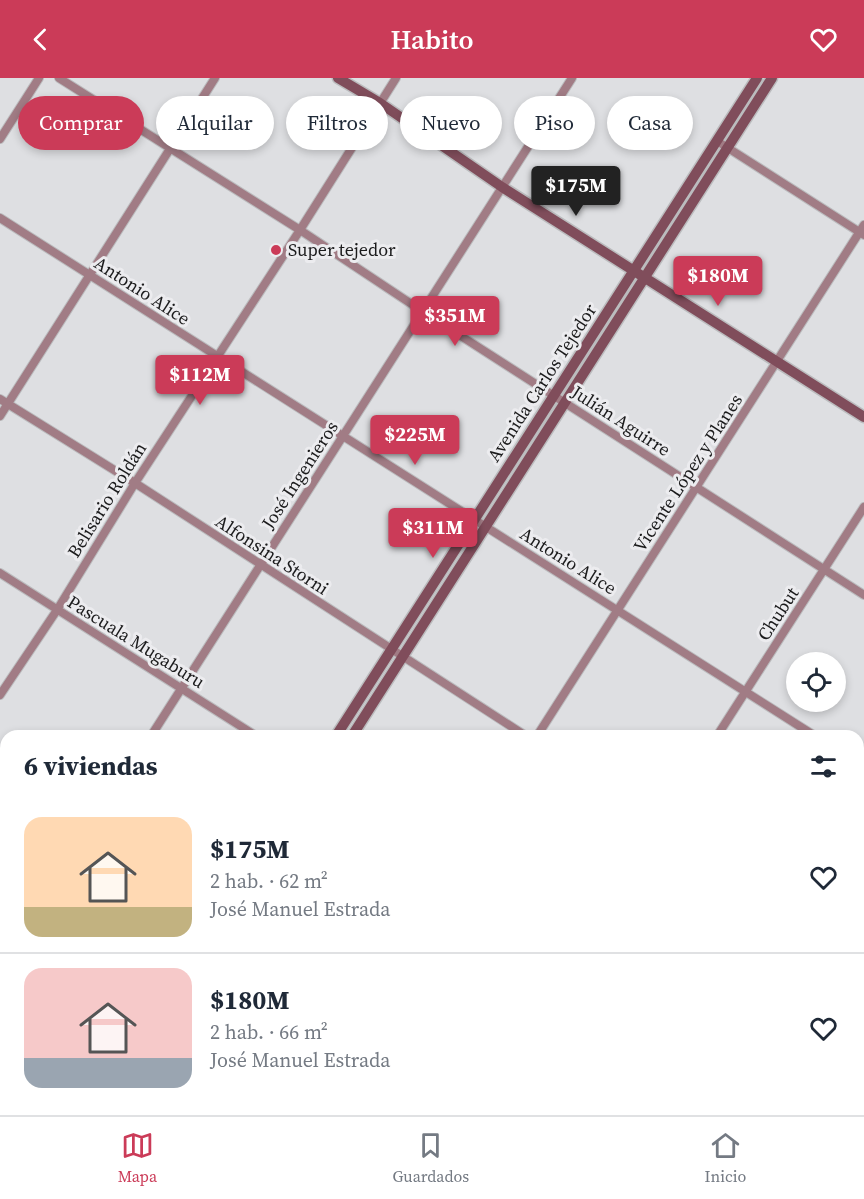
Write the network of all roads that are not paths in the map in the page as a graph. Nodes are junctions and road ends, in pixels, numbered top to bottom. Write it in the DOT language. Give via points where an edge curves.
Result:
graph roads {
  1 [pos="39,78"];
  2 [pos="59,78"];
  3 [pos="216,78"];
  4 [pos="338,78"];
  5 [pos="396,78"];
  6 [pos="572,78"];
  7 [pos="757,78"];
  8 [pos="772,78"];
  9 [pos="204,96"];
  10 [pos="368,96"];
  11 [pos="384,96"];
  12 [pos="388,108"];
  13 [pos="0,139"];
  14 [pos="156,140"];
  15 [pos="717,141"];
  16 [pos="727,148"];
  17 [pos="169,150"];
  18 [pos="172,150"];
  19 [pos="350,150"];
  20 [pos="502,186"];
  21 [pos="0,218"];
  22 [pos="300,230"];
  23 [pos="862,231"];
  24 [pos="634,271"];
  25 [pos="90,275"];
  26 [pos="644,277"];
  27 [pos="422,311"];
  28 [pos="216,357"];
  29 [pos="777,362"];
  30 [pos="554,396"];
  31 [pos="0,399"];
  32 [pos="564,403"];
  33 [pos="8,404"];
  34 [pos="0,416"];
  35 [pos="864,417"];
  36 [pos="343,436"];
  37 [pos="135,483"];
  38 [pos="696,488"];
  39 [pos="864,507"];
  40 [pos="475,520"];
  41 [pos="485,526"];
  42 [pos="260,566"];
  43 [pos="824,570"];
  44 [pos="0,573"];
  45 [pos="864,595"];
  46 [pos="57,610"];
  47 [pos="618,611"];
  48 [pos="392,650"];
  49 [pos="402,657"];
  50 [pos="182,689"];
  51 [pos="746,692"];
  52 [pos="0,695"];
  53 [pos="155,730"];
  54 [pos="247,730"];
  55 [pos="340,730"];
  56 [pos="356,730"];
  57 [pos="517,730"];
  58 [pos="541,730"];
  59 [pos="721,730"];
  60 [pos="806,730"];
  1 -- 13 [label="street"];
  2 -- 14 [label="street, Julián Aguirre"];
  3 -- 9 [label="street"];
  4 -- 10 [label="main road"];
  5 -- 11 [label="street, Belisario Roldán"];
  6 -- 20 [label="street, José Ingenieros"];
  7 -- 15 [label="main road, Avenida Carlos Tejedor"];
  8 -- 16 [label="main road, Avenida Carlos Tejedor"];
  12 -- 20 [label="main road"];
  15 -- 16 [label="street"];
  15 -- 24 [label="main road, Avenida Carlos Tejedor"];
  16 -- 23 [label="street"];
  16 -- 26 [label="main road, Avenida Carlos Tejedor"];
  17 -- 25 [label="street"];
  18 -- 22 [label="street, Julián Aguirre"];
  19 -- 22 [label="street, Belisario Roldán"];
  20 -- 24 [label="main road"];
  20 -- 27 [label="street, José Ingenieros"];
  21 -- 25 [label="street, Antonio Alice"];
  22 -- 27 [label="street, Julián Aguirre"];
  22 -- 28 [label="street, Belisario Roldán"];
  23 -- 29 [label="street, Vicente López y Planes"];
  24 -- 26 [label="main road"];
  24 -- 30 [label="main road, Avenida Carlos Tejedor"];
  25 -- 28 [label="street, Antonio Alice"];
  25 -- 33 [label="street"];
  26 -- 29 [label="main road"];
  26 -- 32 [label="main road, Avenida Carlos Tejedor"];
  27 -- 30 [label="street, Julián Aguirre"];
  27 -- 36 [label="street, José Ingenieros"];
  28 -- 36 [label="street, Antonio Alice"];
  28 -- 37 [label="street, Belisario Roldán"];
  29 -- 35 [label="main road"];
  29 -- 38 [label="street, Vicente López y Planes"];
  30 -- 32 [label="street, Julián Aguirre"];
  30 -- 40 [label="main road, Avenida Carlos Tejedor"];
  31 -- 33 [label="street, Alfonsina Storni"];
  32 -- 38 [label="street, Julián Aguirre"];
  32 -- 41 [label="main road, Avenida Carlos Tejedor"];
  33 -- 34 [label="street"];
  33 -- 37 [label="street, Alfonsina Storni"];
  36 -- 40 [label="street, Antonio Alice"];
  36 -- 42 [label="street, José Ingenieros"];
  37 -- 42 [label="street, Alfonsina Storni"];
  37 -- 46 [label="street, Belisario Roldán"];
  38 -- 43 [label="street, Julián Aguirre"];
  38 -- 47 [label="street, Vicente López y Planes"];
  39 -- 43 [label="street, Chubut"];
  40 -- 41 [label="street, Antonio Alice"];
  40 -- 48 [label="main road, Avenida Carlos Tejedor"];
  41 -- 47 [label="street, Antonio Alice"];
  41 -- 49 [label="main road, Avenida Carlos Tejedor"];
  42 -- 48 [label="street, Alfonsina Storni"];
  42 -- 50 [label="street, José Ingenieros"];
  43 -- 45 [label="street, Julián Aguirre"];
  43 -- 51 [label="street, Chubut"];
  44 -- 46 [label="street, Pascuala Mugaburu"];
  46 -- 50 [label="street, Pascuala Mugaburu"];
  46 -- 52 [label="street, Belisario Roldán"];
  47 -- 51 [label="street, Antonio Alice"];
  47 -- 58 [label="street, Vicente López y Planes"];
  48 -- 49 [label="street, Alfonsina Storni"];
  48 -- 55 [label="main road, Avenida Carlos Tejedor"];
  49 -- 56 [label="main road, Avenida Carlos Tejedor"];
  49 -- 57 [label="street, Alfonsina Storni"];
  50 -- 53 [label="street, José Ingenieros"];
  50 -- 54 [label="street, Pascuala Mugaburu"];
  51 -- 59 [label="street, Chubut"];
  51 -- 60 [label="street, Antonio Alice"];
}
